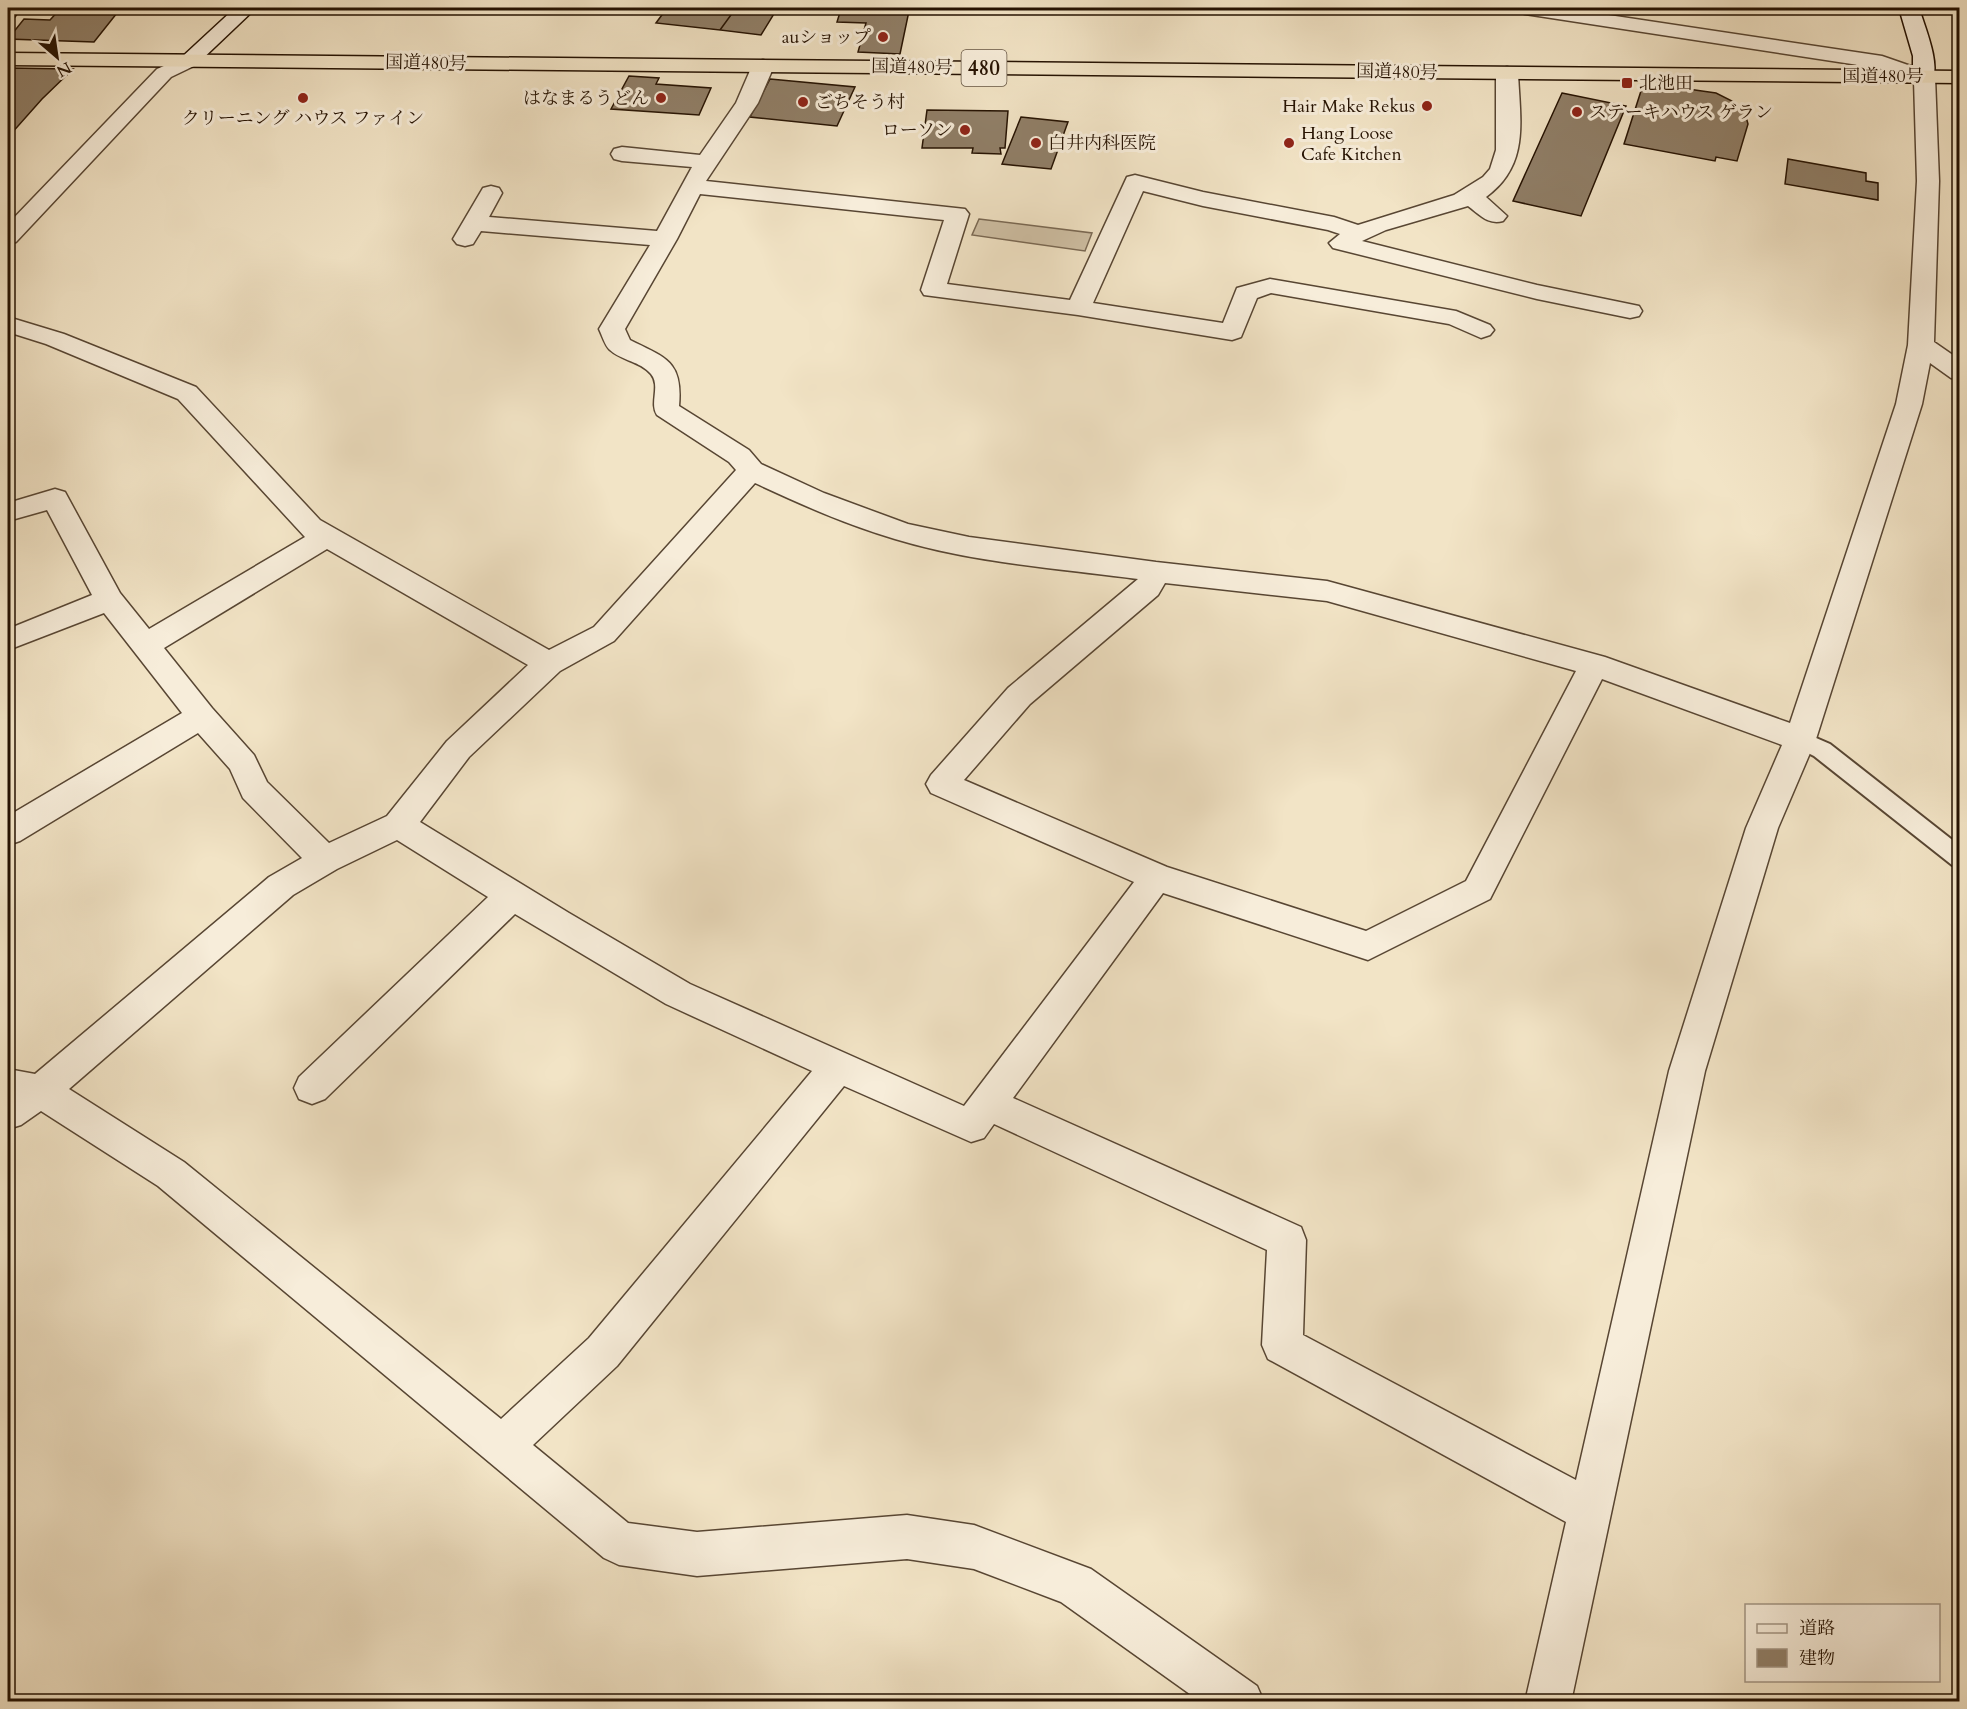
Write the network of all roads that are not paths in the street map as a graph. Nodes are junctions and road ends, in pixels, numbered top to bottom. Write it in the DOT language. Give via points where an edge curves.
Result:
graph roads {
  1 [pos="246,8"];
  2 [pos="1525,8"];
  3 [pos="1909,8"];
  4 [pos="8,59"];
  5 [pos="189,61"];
  6 [pos="763,66"];
  7 [pos="1507,73"];
  8 [pos="1924,77"];
  9 [pos="1959,77"];
  10 [pos="622,154"];
  11 [pos="706,162"];
  12 [pos="692,186"];
  13 [pos="491,193"];
  14 [pos="1470,196"];
  15 [pos="1495,216"];
  16 [pos="1287,235"];
  17 [pos="8,237"];
  18 [pos="665,239"];
  19 [pos="1350,239"];
  20 [pos="1078,308"];
  21 [pos="1398,308"];
  22 [pos="1630,311"];
  23 [pos="8,324"];
  24 [pos="1481,330"];
  25 [pos="1392,332"];
  26 [pos="1921,345"];
  27 [pos="1959,372"];
  28 [pos="751,470"];
  29 [pos="8,512"];
  30 [pos="326,537"];
  31 [pos="1156,572"];
  32 [pos="109,599"];
  33 [pos="8,639"];
  34 [pos="145,645"];
  35 [pos="549,663"];
  36 [pos="1594,665"];
  37 [pos="201,716"];
  38 [pos="1800,739"];
  39 [pos="399,825"];
  40 [pos="8,832"];
  41 [pos="1959,859"];
  42 [pos="325,860"];
  43 [pos="1156,877"];
  44 [pos="512,895"];
  45 [pos="838,1066"];
  46 [pos="25,1088"];
  47 [pos="312,1088"];
  48 [pos="988,1104"];
  49 [pos="8,1113"];
  50 [pos="502,1446"];
  51 [pos="1590,1511"];
  52 [pos="1241,1701"];
  53 [pos="1548,1701"];
  1 -- 5 [label="street"];
  2 -- 8 [label="street" via="1882,62"];
  3 -- 8 [label="street" via="1923,56"];
  4 -- 5 [label="highway, 国道480号 / 480"];
  5 -- 6 [label="highway, 国道480号 / 480"];
  5 -- 17 [label="street" via="164,73"];
  6 -- 7 [label="highway, 国道480号 / 480"];
  6 -- 11 [label="street" via="747,103"];
  7 -- 8 [label="highway, 国道480号 / 480"];
  7 -- 14 [label="street" via="1508,140 1502,168 1484,190"];
  8 -- 9 [label="highway, 国道480号 / 480"];
  8 -- 26 [label="street" via="1928,182"];
  10 -- 11 [label="street"];
  11 -- 12 [label="street"];
  12 -- 18 [label="street"];
  12 -- 20 [label="street" via="957,214 933,290"];
  13 -- 18 [label="street" via="468,233"];
  14 -- 15 [label="street"];
  14 -- 19 [label="street" via="1375,226"];
  16 -- 19 [label="street"];
  18 -- 28 [label="street" via="612,329 619,345 650,360 665,373 666,410 739,456"];
  19 -- 20 [label="street" via="1334,224 1135,183"];
  19 -- 22 [label="street" via="1533,302"];
  20 -- 21 [label="street" via="1223,342 1232,332 1246,293 1270,286"];
  21 -- 24 [label="street" via="1456,318"];
  21 -- 25 [label="street"];
  23 -- 30 [label="street" via="187,393 310,527"];
  26 -- 27 [label="street"];
  26 -- 38 [label="street" via="1909,404"];
  28 -- 31 [label="street" via="814,500 902,532 969,547"];
  28 -- 35 [label="street" via="604,634"];
  29 -- 32 [label="street" via="55,498"];
  30 -- 34 [label="street"];
  30 -- 35 [label="street"];
  31 -- 36 [label="street" via="1327,591"];
  31 -- 43 [label="street" via="1148,588 1019,696 942,783"];
  32 -- 33 [label="street"];
  32 -- 34 [label="street"];
  34 -- 37 [label="street"];
  35 -- 39 [label="street" via="458,749"];
  36 -- 38 [label="street"];
  36 -- 43 [label="street" via="1478,890 1368,946"];
  37 -- 40 [label="street"];
  37 -- 42 [label="street" via="243,763 254,789"];
  38 -- 41 [label="lane" via="1822,750"];
  38 -- 51 [label="street" via="1762,828 1687,1071"];
  39 -- 42 [label="street"];
  39 -- 44 [label="street"];
  42 -- 46 [label="street" via="280,886"];
  43 -- 48 [label="street"];
  44 -- 45 [label="street" via="678,994"];
  44 -- 47 [label="street"];
  45 -- 48 [label="street" via="971,1126"];
  45 -- 50 [label="street" via="603,1352"];
  46 -- 49 [label="street"];
  46 -- 50 [label="street" via="171,1174"];
  48 -- 51 [label="street" via="1287,1240 1282,1345"];
  50 -- 52 [label="street" via="620,1543 697,1554 907,1537 974,1547 1075,1585"];
  51 -- 53 [label="street"];
}
